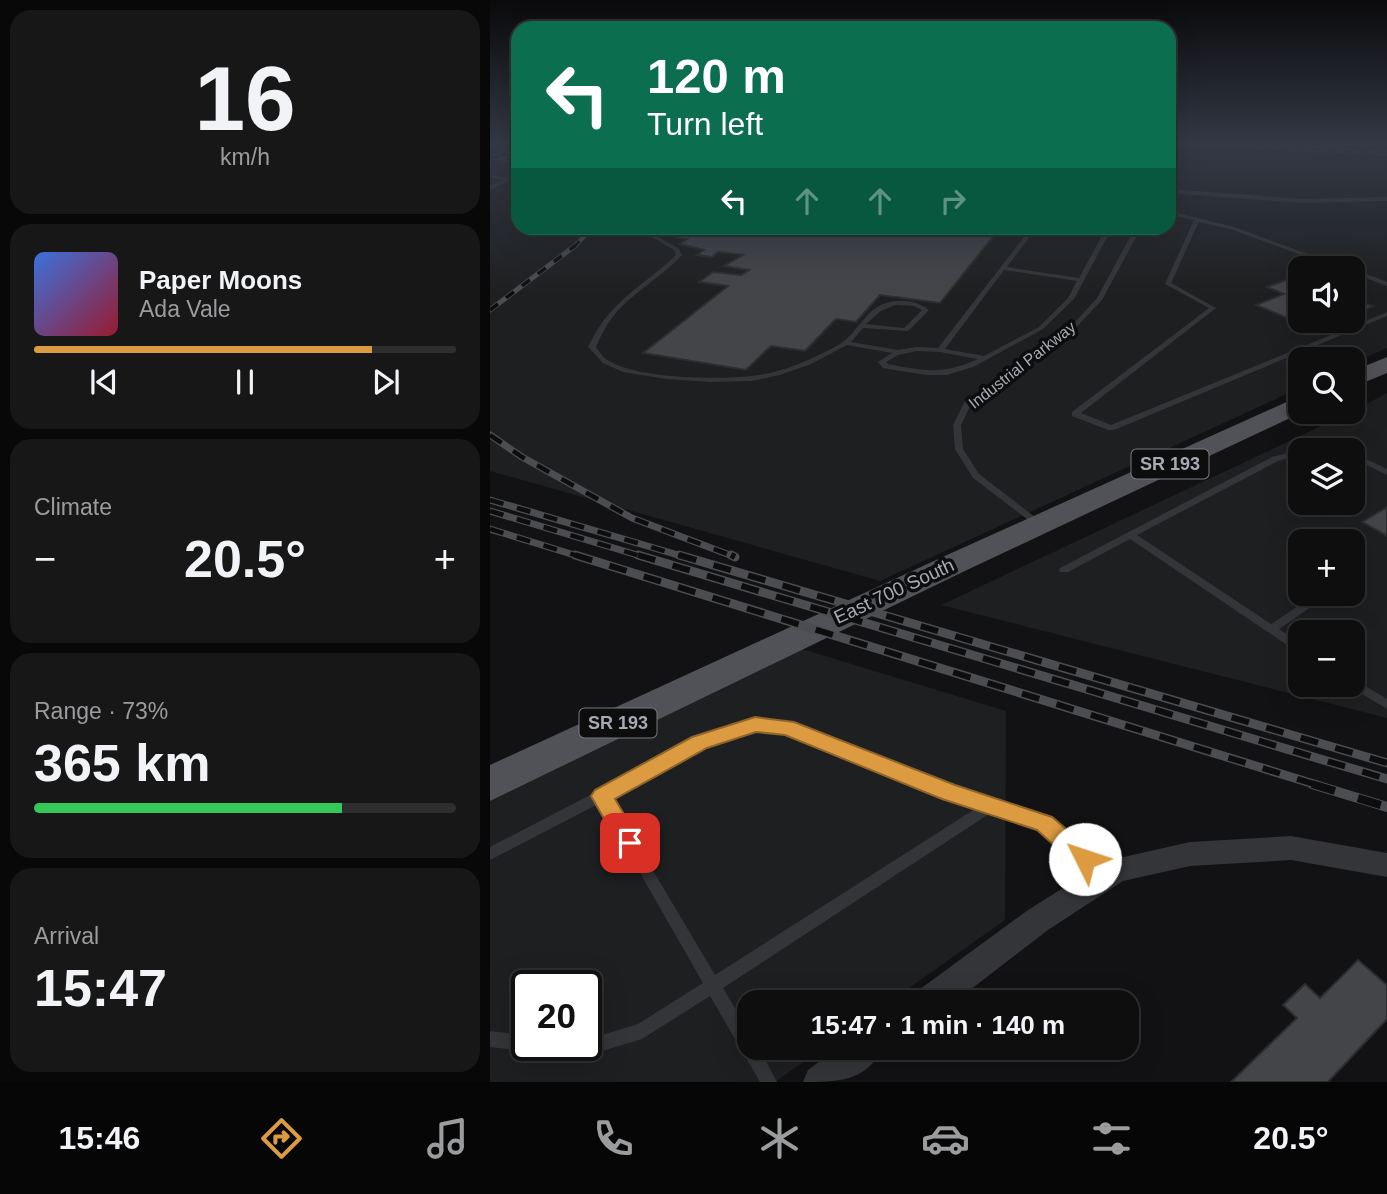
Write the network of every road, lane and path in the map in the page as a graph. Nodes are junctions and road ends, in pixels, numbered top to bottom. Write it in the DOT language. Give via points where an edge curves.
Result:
graph roads {
  1 [pos="1202,193"];
  2 [pos="1387,199"];
  3 [pos="1176,214"];
  4 [pos="1197,219"];
  5 [pos="651,235"];
  6 [pos="1028,235"];
  7 [pos="1105,235"];
  8 [pos="1135,235"];
  9 [pos="1310,256"];
  10 [pos="1003,268"];
  11 [pos="1365,276"];
  12 [pos="1081,280"];
  13 [pos="1387,284"];
  14 [pos="1387,314"];
  15 [pos="862,326"];
  16 [pos="846,343"];
  17 [pos="940,350"];
  18 [pos="895,351"];
  19 [pos="985,358"];
  20 [pos="1387,364"];
  21 [pos="1365,374"];
  22 [pos="1288,410"];
  23 [pos="1288,456"];
  24 [pos="1365,462"];
  25 [pos="1387,472"];
  26 [pos="1039,524"];
  27 [pos="1130,535"];
  28 [pos="1064,570"];
  29 [pos="1305,606"];
  30 [pos="1271,628"];
  31 [pos="1288,640"];
  32 [pos="1365,691"];
  33 [pos="1387,705"];
  34 [pos="490,784"];
  35 [pos="602,796"];
  36 [pos="990,806"];
  37 [pos="490,854"];
  38 [pos="1387,865"];
  39 [pos="1106,876"];
  40 [pos="713,985"];
  41 [pos="944,990"];
  42 [pos="737,1027"];
  43 [pos="490,1039"];
  44 [pos="511,1041"];
  45 [pos="602,1043"];
  46 [pos="756,1060"];
  47 [pos="850,1060"];
  48 [pos="769,1082"];
  49 [pos="820,1082"];
  1 -- 2 [label="lane" via="1300,201"];
  3 -- 4 [label="lane"];
  4 -- 9 [label="lane"];
  4 -- 14 [label="lane" via="1168,284 1213,308 1075,414 1111,428"];
  5 -- 16 [label="lane" via="679,255 621,303 601,326 592,347 611,365 642,373 740,381 790,370"];
  6 -- 10 [label="lane"];
  7 -- 12 [label="lane"];
  8 -- 26 [label="lane, Industrial Parkway" via="1100,299 1068,333 968,403 957,425 959,449 976,476"];
  10 -- 12 [label="lane"];
  10 -- 17 [label="lane"];
  11 -- 13 [label="lane"];
  12 -- 19 [label="lane" via="1071,299 1041,328"];
  15 -- 15 [label="lane" via="884,303 915,304 926,310 906,330"];
  15 -- 16 [label="lane"];
  16 -- 18 [label="lane"];
  17 -- 18 [label="lane"];
  17 -- 19 [label="lane"];
  18 -- 19 [label="lane" via="882,362 886,366 928,374 952,373"];
  20 -- 21 [label="main road"];
  22 -- 26 [label="main road, East 700 South / SR 193"];
  23 -- 27 [label="lane"];
  24 -- 25 [label="lane"];
  26 -- 34 [label="main road, East 700 South / SR 193"];
  27 -- 28 [label="lane"];
  27 -- 30 [label="lane"];
  29 -- 30 [label="lane"];
  30 -- 31 [label="lane"];
  32 -- 33 [label="lane"];
  35 -- 36 [label="lane" via="700,743 755,724 787,727"];
  35 -- 37 [label="lane"];
  35 -- 40 [label="lane"];
  36 -- 39 [label="lane" via="1044,823"];
  36 -- 40 [label="lane"];
  38 -- 39 [label="street" via="1291,848 1190,854"];
  39 -- 41 [label="street"];
  40 -- 42 [label="lane"];
  40 -- 45 [label="lane" via="642,1031"];
  43 -- 44 [label="lane"];
  46 -- 48 [label="lane"];
  47 -- 49 [label="street"];
}
